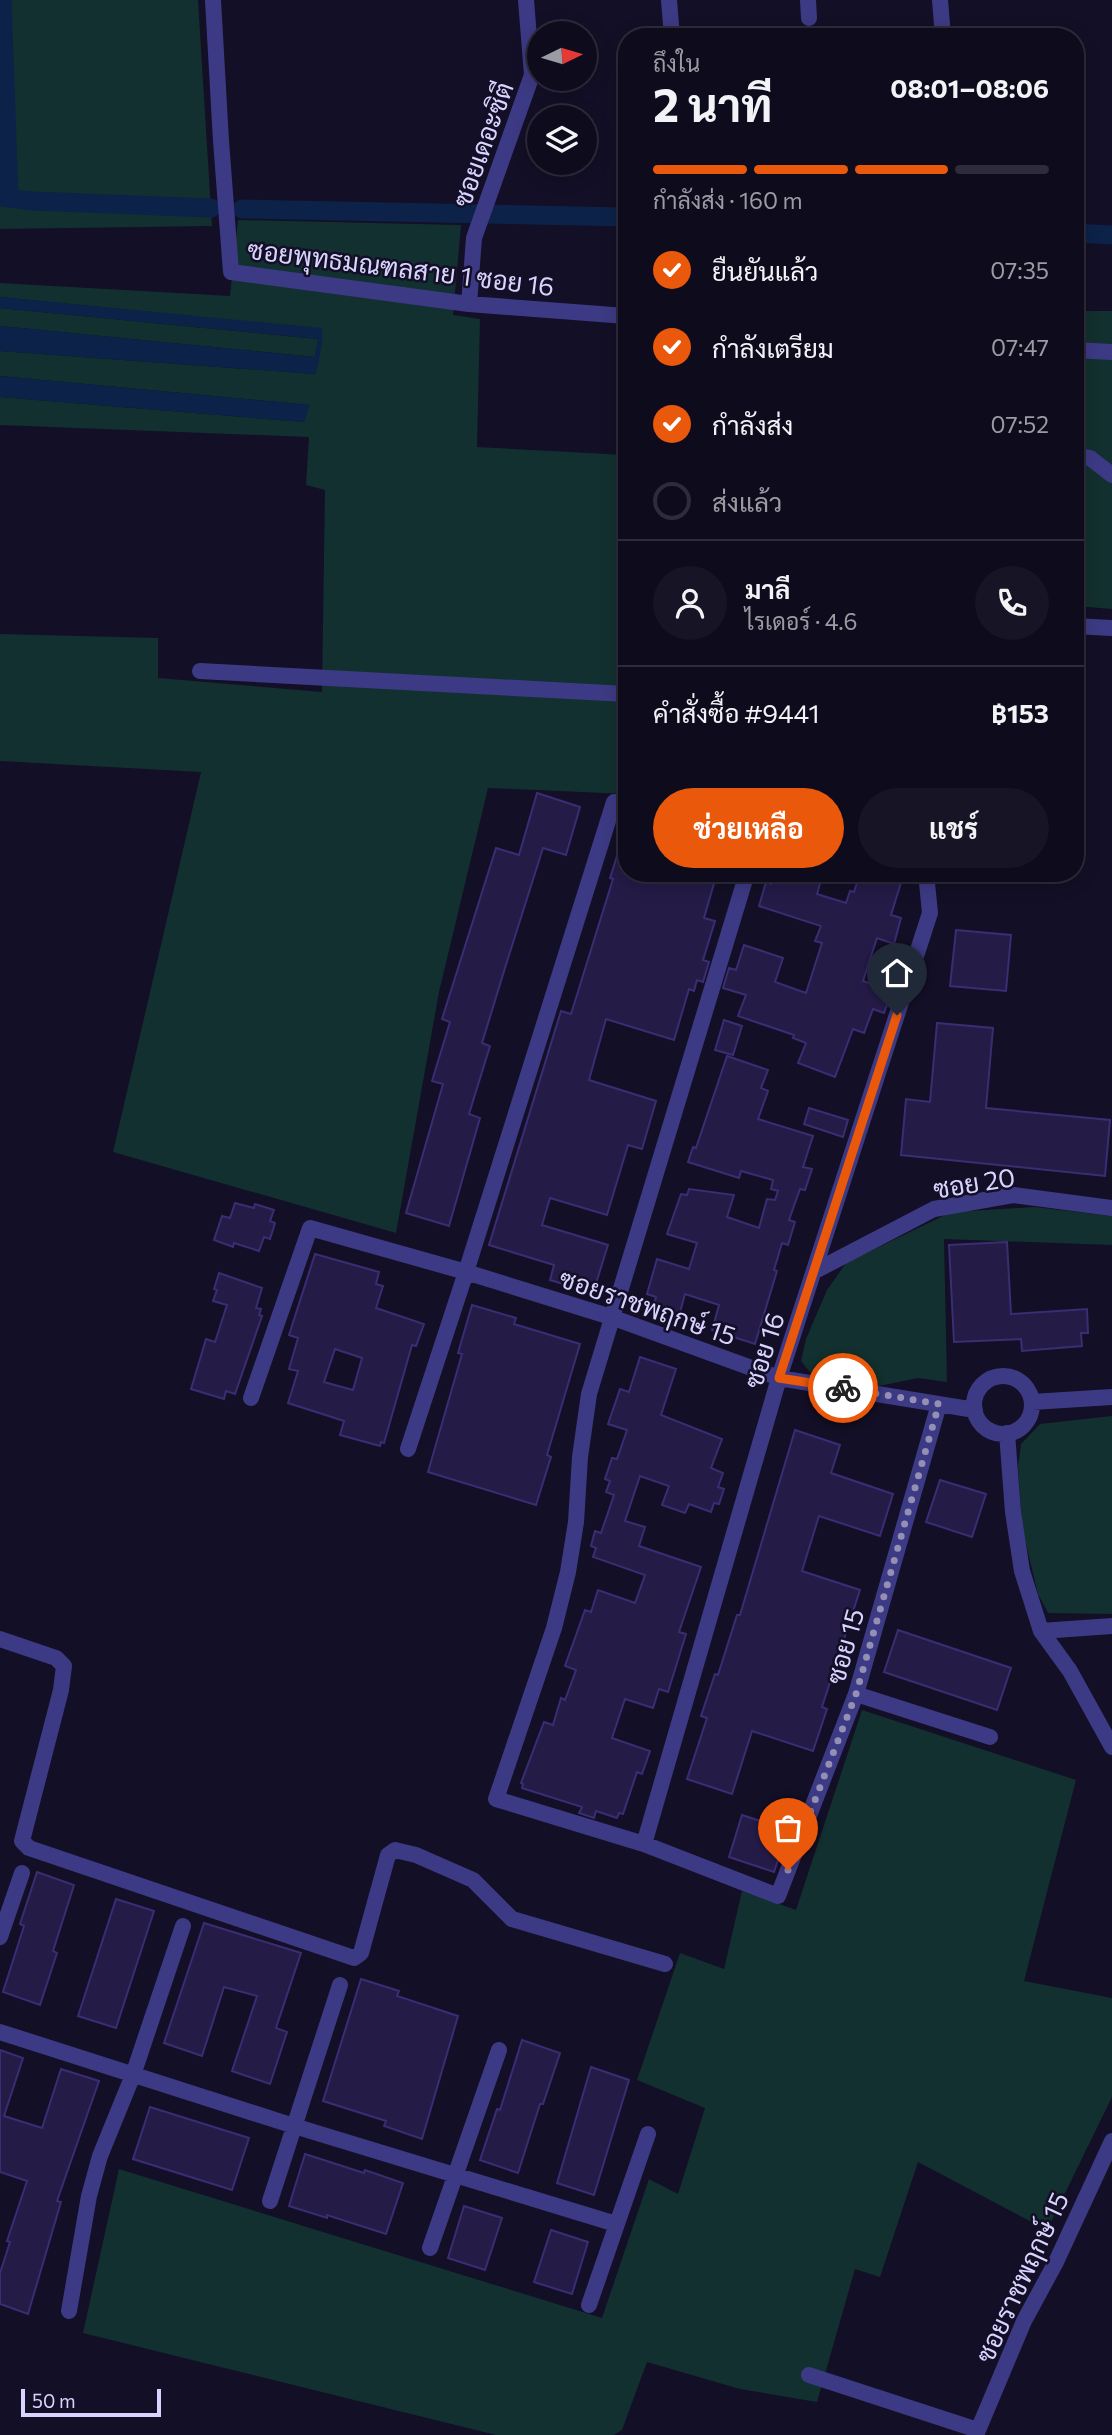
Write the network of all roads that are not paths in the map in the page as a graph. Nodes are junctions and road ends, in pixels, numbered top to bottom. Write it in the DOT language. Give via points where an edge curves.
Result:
graph roads {
  1 [pos="213,0"];
  2 [pos="526,0"];
  3 [pos="669,0"];
  4 [pos="808,0"];
  5 [pos="940,0"];
  6 [pos="809,18"];
  7 [pos="671,28"];
  8 [pos="942,28"];
  9 [pos="469,304"];
  10 [pos="618,315"];
  11 [pos="1084,351"];
  12 [pos="1112,352"];
  13 [pos="1084,457"];
  14 [pos="1112,475"];
  15 [pos="1084,627"];
  16 [pos="1112,628"];
  17 [pos="200,671"];
  18 [pos="618,694"];
  19 [pos="618,803"];
  20 [pos="744,882"];
  21 [pos="927,882"];
  22 [pos="1112,1208"];
  23 [pos="814,1270"];
  24 [pos="466,1272"];
  25 [pos="611,1317"];
  26 [pos="779,1378"];
  27 [pos="1112,1397"];
  28 [pos="251,1398"];
  29 [pos="1032,1402"];
  30 [pos="939,1404"];
  31 [pos="975,1410"];
  32 [pos="1007,1433"];
  33 [pos="408,1449"];
  34 [pos="1112,1626"];
  35 [pos="1041,1631"];
  36 [pos="0,1639"];
  37 [pos="856,1694"];
  38 [pos="990,1737"];
  39 [pos="1112,1746"];
  40 [pos="643,1844"];
  41 [pos="22,1873"];
  42 [pos="183,1926"];
  43 [pos="0,1937"];
  44 [pos="665,1965"];
  45 [pos="340,1985"];
  46 [pos="0,2032"];
  47 [pos="499,2050"];
  48 [pos="133,2075"];
  49 [pos="294,2126"];
  50 [pos="648,2134"];
  51 [pos="1112,2141"];
  52 [pos="457,2175"];
  53 [pos="270,2201"];
  54 [pos="616,2224"];
  55 [pos="430,2248"];
  56 [pos="589,2305"];
  57 [pos="69,2311"];
  58 [pos="809,2375"];
  59 [pos="977,2433"];
  1 -- 9 [label="street, ซอยพุทธมณฑลสาย 1 ซอย 16" via="231,272"];
  2 -- 9 [label="street, ซอยเดอะซิตี" via="532,75 474,238"];
  3 -- 7 [label="street"];
  4 -- 6 [label="street"];
  5 -- 8 [label="street"];
  9 -- 10 [label="street, ซอยพุทธมณฑลสาย 1 ซอย 16"];
  11 -- 12 [label="street"];
  13 -- 14 [label="street"];
  15 -- 16 [label="street"];
  17 -- 18 [label="street"];
  19 -- 24 [label="street" via="614,802"];
  20 -- 25 [label="street"];
  21 -- 23 [label="street, ซอย 16" via="930,913"];
  22 -- 23 [label="street, ซอย 20" via="1013,1195 934,1209"];
  23 -- 26 [label="street, ซอย 16"];
  24 -- 25 [label="street, ซอยราชพฤกษ์ 15"];
  24 -- 28 [label="street, ซอยราชพฤกษ์ 15" via="310,1228"];
  24 -- 33 [label="street"];
  25 -- 26 [label="street, ซอยราชพฤกษ์ 15"];
  25 -- 40 [label="street" via="589,1394 568,1572 554,1628 496,1799"];
  26 -- 30 [label="street, ซอยราชพฤกษ์ 15"];
  26 -- 40 [label="street, ซอย 16"];
  27 -- 29 [label="street"];
  29 -- 31 [label="street" via="1018,1379 1000,1376 978,1392"];
  29 -- 32 [label="street" via="1028,1419"];
  30 -- 31 [label="street, ซอยราชพฤกษ์ 15"];
  30 -- 37 [label="street, ซอย 15"];
  31 -- 32 [label="street" via="983,1425"];
  32 -- 35 [label="street" via="1022,1571"];
  34 -- 35 [label="street"];
  35 -- 39 [label="street" via="1070,1671"];
  36 -- 44 [label="street" via="56,1658 64,1666 22,1841 29,1848 354,1958 361,1953 388,1855 395,1850 473,1880 512,1919"];
  37 -- 38 [label="street"];
  37 -- 40 [label="street, ซอย 15" via="778,1896"];
  41 -- 43 [label="street"];
  42 -- 48 [label="street"];
  45 -- 49 [label="street"];
  46 -- 48 [label="street"];
  47 -- 52 [label="street"];
  48 -- 49 [label="street"];
  48 -- 57 [label="street" via="89,2196"];
  49 -- 52 [label="street"];
  49 -- 53 [label="street"];
  50 -- 54 [label="street"];
  51 -- 59 [label="street, ซอยราชพฤกษ์ 15" via="1024,2321"];
  52 -- 54 [label="street"];
  52 -- 55 [label="street"];
  54 -- 56 [label="street"];
  58 -- 59 [label="street"];
}
